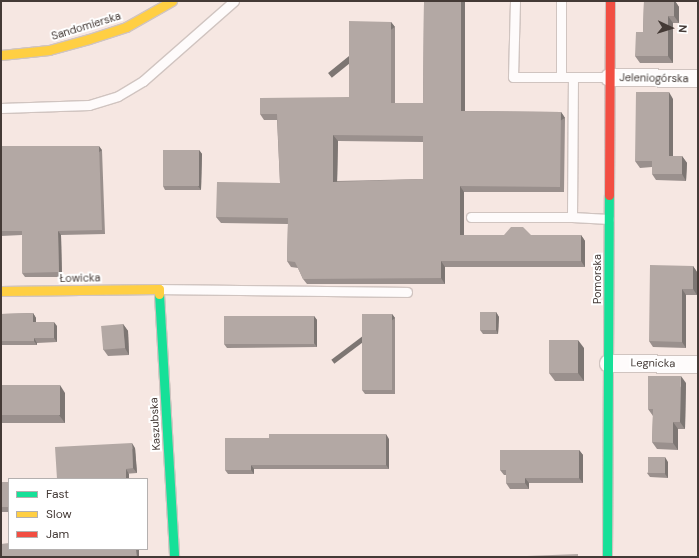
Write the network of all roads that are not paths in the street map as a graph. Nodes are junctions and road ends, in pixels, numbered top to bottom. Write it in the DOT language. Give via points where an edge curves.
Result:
graph roads {
  1 [pos="172,1"];
  2 [pos="234,1"];
  3 [pos="515,1"];
  4 [pos="561,1"];
  5 [pos="610,1"];
  6 [pos="1,55"];
  7 [pos="561,77"];
  8 [pos="573,77"];
  9 [pos="609,77"];
  10 [pos="698,78"];
  11 [pos="1,108"];
  12 [pos="572,217"];
  13 [pos="471,218"];
  14 [pos="609,219"];
  15 [pos="159,289"];
  16 [pos="1,291"];
  17 [pos="407,292"];
  18 [pos="608,363"];
  19 [pos="698,364"];
  20 [pos="174,557"];
  21 [pos="607,557"];
  1 -- 6 [label="street, Sandomierska" via="126,27 49,50"];
  2 -- 11 [label="lane" via="143,81 118,96 89,105"];
  3 -- 7 [label="lane" via="514,77"];
  4 -- 7 [label="lane"];
  5 -- 9 [label="street, Pomorska"];
  7 -- 8 [label="lane"];
  8 -- 9 [label="lane"];
  8 -- 12 [label="lane"];
  9 -- 10 [label="street, Jeleniogórska"];
  9 -- 14 [label="street, Pomorska"];
  12 -- 13 [label="lane"];
  12 -- 14 [label="lane"];
  14 -- 18 [label="street, Pomorska"];
  15 -- 16 [label="street, Łowicka"];
  15 -- 17 [label="lane"];
  15 -- 20 [label="street, Kaszubska"];
  18 -- 19 [label="street, Legnicka"];
  18 -- 21 [label="street, Pomorska"];
}
